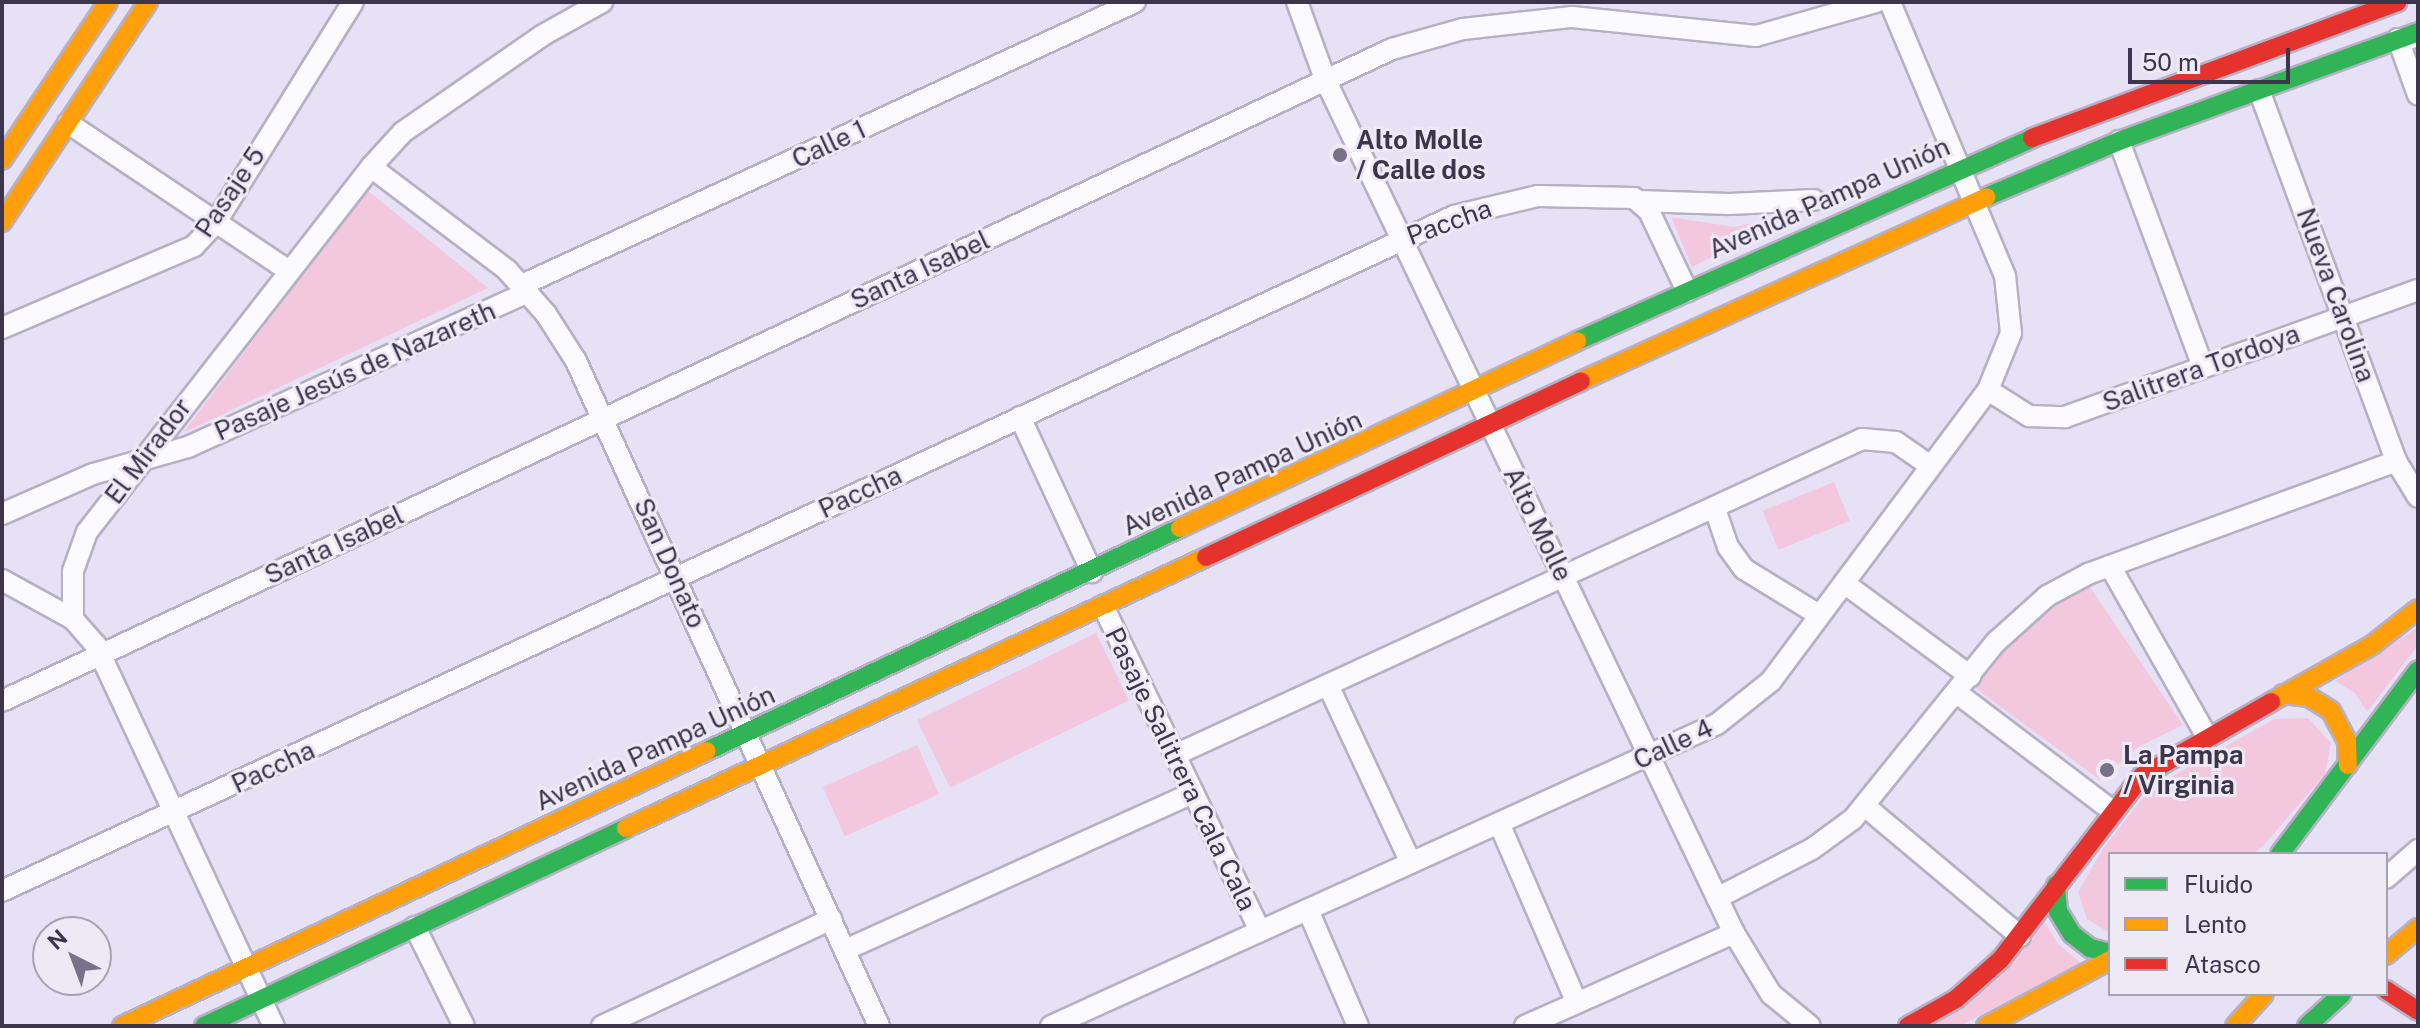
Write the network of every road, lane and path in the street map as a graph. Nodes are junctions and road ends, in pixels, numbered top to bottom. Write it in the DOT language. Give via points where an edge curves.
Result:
graph roads {
  1 [pos="108,2"];
  2 [pos="148,2"];
  3 [pos="353,2"];
  4 [pos="602,2"];
  5 [pos="1135,2"];
  6 [pos="1297,2"];
  7 [pos="1876,2"];
  8 [pos="1890,2"];
  9 [pos="2398,2"];
  10 [pos="2418,32"];
  11 [pos="2408,39"];
  12 [pos="1325,79"];
  13 [pos="2259,90"];
  14 [pos="2418,95"];
  15 [pos="68,123"];
  16 [pos="2119,141"];
  17 [pos="2,160"];
  18 [pos="371,167"];
  19 [pos="1958,168"];
  20 [pos="1814,200"];
  21 [pos="1639,201"];
  22 [pos="1972,201"];
  23 [pos="2,222"];
  24 [pos="216,222"];
  25 [pos="1401,238"];
  26 [pos="289,271"];
  27 [pos="525,289"];
  28 [pos="2418,290"];
  29 [pos="1687,291"];
  30 [pos="2345,317"];
  31 [pos="2,328"];
  32 [pos="2203,367"];
  33 [pos="1988,390"];
  34 [pos="1475,392"];
  35 [pos="1020,417"];
  36 [pos="604,418"];
  37 [pos="1491,425"];
  38 [pos="2396,461"];
  39 [pos="137,464"];
  40 [pos="1929,465"];
  41 [pos="2418,497"];
  42 [pos="1715,509"];
  43 [pos="2,514"];
  44 [pos="2110,566"];
  45 [pos="1092,572"];
  46 [pos="1563,576"];
  47 [pos="677,578"];
  48 [pos="2,580"];
  49 [pos="1844,583"];
  50 [pos="1103,606"];
  51 [pos="2418,609"];
  52 [pos="1819,615"];
  53 [pos="73,619"];
  54 [pos="101,654"];
  55 [pos="2418,670"];
  56 [pos="1970,676"];
  57 [pos="1328,685"];
  58 [pos="1957,693"];
  59 [pos="2283,694"];
  60 [pos="2410,697"];
  61 [pos="2,701"];
  62 [pos="747,734"];
  63 [pos="2207,737"];
  64 [pos="1175,755"];
  65 [pos="1649,755"];
  66 [pos="761,765"];
  67 [pos="2348,765"];
  68 [pos="1193,793"];
  69 [pos="1866,807"];
  70 [pos="2111,810"];
  71 [pos="175,813"];
  72 [pos="1499,823"];
  73 [pos="2418,850"];
  74 [pos="2282,852"];
  75 [pos="1411,863"];
  76 [pos="2388,876"];
  77 [pos="2056,885"];
  78 [pos="2,891"];
  79 [pos="1717,898"];
  80 [pos="1308,910"];
  81 [pos="831,919"];
  82 [pos="415,927"];
  83 [pos="2418,928"];
  84 [pos="1260,931"];
  85 [pos="1734,933"];
  86 [pos="2020,936"];
  87 [pos="845,950"];
  88 [pos="2108,952"];
  89 [pos="2388,953"];
  90 [pos="2108,961"];
  91 [pos="247,967"];
  92 [pos="2388,991"];
  93 [pos="2262,996"];
  94 [pos="2315,996"];
  95 [pos="2340,996"];
  96 [pos="261,999"];
  97 [pos="1577,1003"];
  98 [pos="2418,1011"];
  99 [pos="2312,1021"];
  100 [pos="122,1026"];
  101 [pos="204,1026"];
  102 [pos="274,1026"];
  103 [pos="464,1026"];
  104 [pos="602,1026"];
  105 [pos="879,1026"];
  106 [pos="1051,1026"];
  107 [pos="1358,1026"];
  108 [pos="1525,1026"];
  109 [pos="1810,1026"];
  110 [pos="1908,1026"];
  111 [pos="1986,1026"];
  112 [pos="2235,1026"];
  1 -- 17 [label="main road"];
  2 -- 15 [label="main road"];
  3 -- 24 [label="street, Pasaje 5"];
  4 -- 18 [label="street, El Mirador" via="543,35 403,132"];
  5 -- 27 [label="street, Calle 1"];
  6 -- 12 [label="street, Alto Molle"];
  7 -- 12 [label="street, Santa Isabel" via="1756,36 1608,18 1499,22 1392,49"];
  8 -- 19 [label="street"];
  9 -- 19 [label="main road, Avenida Pampa Unión"];
  10 -- 11 [label="main road"];
  11 -- 13 [label="main road"];
  11 -- 14 [label="street"];
  12 -- 25 [label="street, Alto Molle"];
  12 -- 36 [label="street, Santa Isabel"];
  13 -- 16 [label="main road"];
  13 -- 30 [label="street, Nueva Carolina"];
  15 -- 23 [label="main road"];
  15 -- 24 [label="street"];
  16 -- 22 [label="main road"];
  16 -- 32 [label="street"];
  18 -- 26 [label="street, El Mirador"];
  18 -- 27 [label="street, San Donato"];
  19 -- 22 [label="street"];
  19 -- 29 [label="main road, Avenida Pampa Unión"];
  20 -- 21 [label="street, Paccha"];
  21 -- 25 [label="street, Paccha" via="1568,194 1509,201"];
  21 -- 29 [label="street"];
  22 -- 33 [label="street, Calle 4" via="2005,276 2012,313 2008,348"];
  22 -- 37 [label="main road"];
  24 -- 26 [label="street"];
  24 -- 31 [label="street, Pasaje 5" via="194,246"];
  25 -- 34 [label="street, Alto Molle"];
  25 -- 35 [label="street, Paccha"];
  26 -- 39 [label="street, El Mirador"];
  27 -- 36 [label="street, San Donato" via="576,361"];
  27 -- 39 [label="street, Pasaje Jesús de Nazareth" via="188,447"];
  28 -- 30 [label="street, Salitrera Tordoya"];
  29 -- 34 [label="main road, Avenida Pampa Unión"];
  30 -- 32 [label="street, Salitrera Tordoya"];
  30 -- 38 [label="street, Nueva Carolina"];
  32 -- 33 [label="street, Salitrera Tordoya" via="2052,419 2021,413"];
  33 -- 40 [label="street, Calle 4"];
  34 -- 37 [label="street, Alto Molle"];
  34 -- 45 [label="main road, Avenida Pampa Unión"];
  35 -- 45 [label="street"];
  35 -- 47 [label="street, Paccha"];
  36 -- 47 [label="street, San Donato"];
  36 -- 54 [label="street, Santa Isabel"];
  37 -- 46 [label="street, Alto Molle"];
  37 -- 50 [label="main road"];
  38 -- 41 [label="street, Nueva Carolina"];
  38 -- 44 [label="street"];
  39 -- 43 [label="street, Pasaje Jesús de Nazareth" via="75,480"];
  39 -- 53 [label="street, El Mirador" via="81,544 73,571"];
  40 -- 42 [label="street" via="1896,442 1862,439"];
  40 -- 49 [label="street, Calle 4"];
  42 -- 46 [label="street"];
  42 -- 52 [label="street" via="1728,547 1744,569"];
  44 -- 56 [label="street" via="2028,610"];
  44 -- 63 [label="street"];
  45 -- 62 [label="main road, Avenida Pampa Unión"];
  46 -- 57 [label="street"];
  46 -- 65 [label="street, Alto Molle"];
  47 -- 62 [label="street, San Donato"];
  47 -- 71 [label="street, Paccha"];
  48 -- 53 [label="street"];
  49 -- 52 [label="street, Calle 4"];
  49 -- 56 [label="street"];
  50 -- 64 [label="street, Pasaje Salitrera Cala Cala"];
  50 -- 66 [label="main road"];
  51 -- 59 [label="main road" via="2372,645"];
  52 -- 65 [label="street, Calle 4" via="1747,705"];
  53 -- 54 [label="street"];
  54 -- 61 [label="street, Santa Isabel"];
  54 -- 71 [label="street"];
  55 -- 60 [label="main road"];
  56 -- 58 [label="street"];
  57 -- 64 [label="street"];
  57 -- 75 [label="street"];
  58 -- 69 [label="street"];
  58 -- 70 [label="street"];
  59 -- 63 [label="main road"];
  59 -- 67 [label="main road" via="2309,697 2331,711 2347,741"];
  60 -- 67 [label="main road"];
  62 -- 66 [label="street, San Donato"];
  62 -- 91 [label="main road, Avenida Pampa Unión"];
  63 -- 70 [label="main road" via="2142,776"];
  64 -- 68 [label="street, Pasaje Salitrera Cala Cala"];
  65 -- 72 [label="street, Calle 4"];
  65 -- 79 [label="street, Alto Molle"];
  66 -- 81 [label="street, San Donato"];
  66 -- 82 [label="main road"];
  67 -- 74 [label="main road"];
  68 -- 84 [label="street, Pasaje Salitrera Cala Cala"];
  68 -- 87 [label="street"];
  69 -- 79 [label="street" via="1812,849"];
  69 -- 86 [label="street"];
  70 -- 77 [label="main road"];
  71 -- 78 [label="street, Paccha"];
  71 -- 91 [label="street"];
  72 -- 75 [label="street, Calle 4"];
  72 -- 97 [label="street"];
  73 -- 76 [label="street"];
  75 -- 80 [label="street, Calle 4"];
  77 -- 86 [label="main road"];
  77 -- 88 [label="main road" via="2058,911 2072,934"];
  79 -- 85 [label="street, Alto Molle"];
  80 -- 84 [label="street, Calle 4"];
  80 -- 107 [label="street"];
  81 -- 87 [label="street, San Donato"];
  81 -- 104 [label="street"];
  82 -- 96 [label="main road"];
  82 -- 103 [label="street"];
  83 -- 89 [label="main road"];
  84 -- 106 [label="street, Calle 4"];
  85 -- 97 [label="street"];
  85 -- 109 [label="street, Alto Molle" via="1771,994"];
  86 -- 110 [label="main road" via="1979,980"];
  87 -- 105 [label="street, San Donato"];
  90 -- 111 [label="main road"];
  91 -- 96 [label="street"];
  91 -- 100 [label="main road, Avenida Pampa Unión"];
  92 -- 98 [label="main road"];
  93 -- 112 [label="main road"];
  94 -- 99 [label="main road"];
  95 -- 99 [label="main road"];
  96 -- 101 [label="main road"];
  96 -- 102 [label="street"];
  97 -- 108 [label="street"];
}
